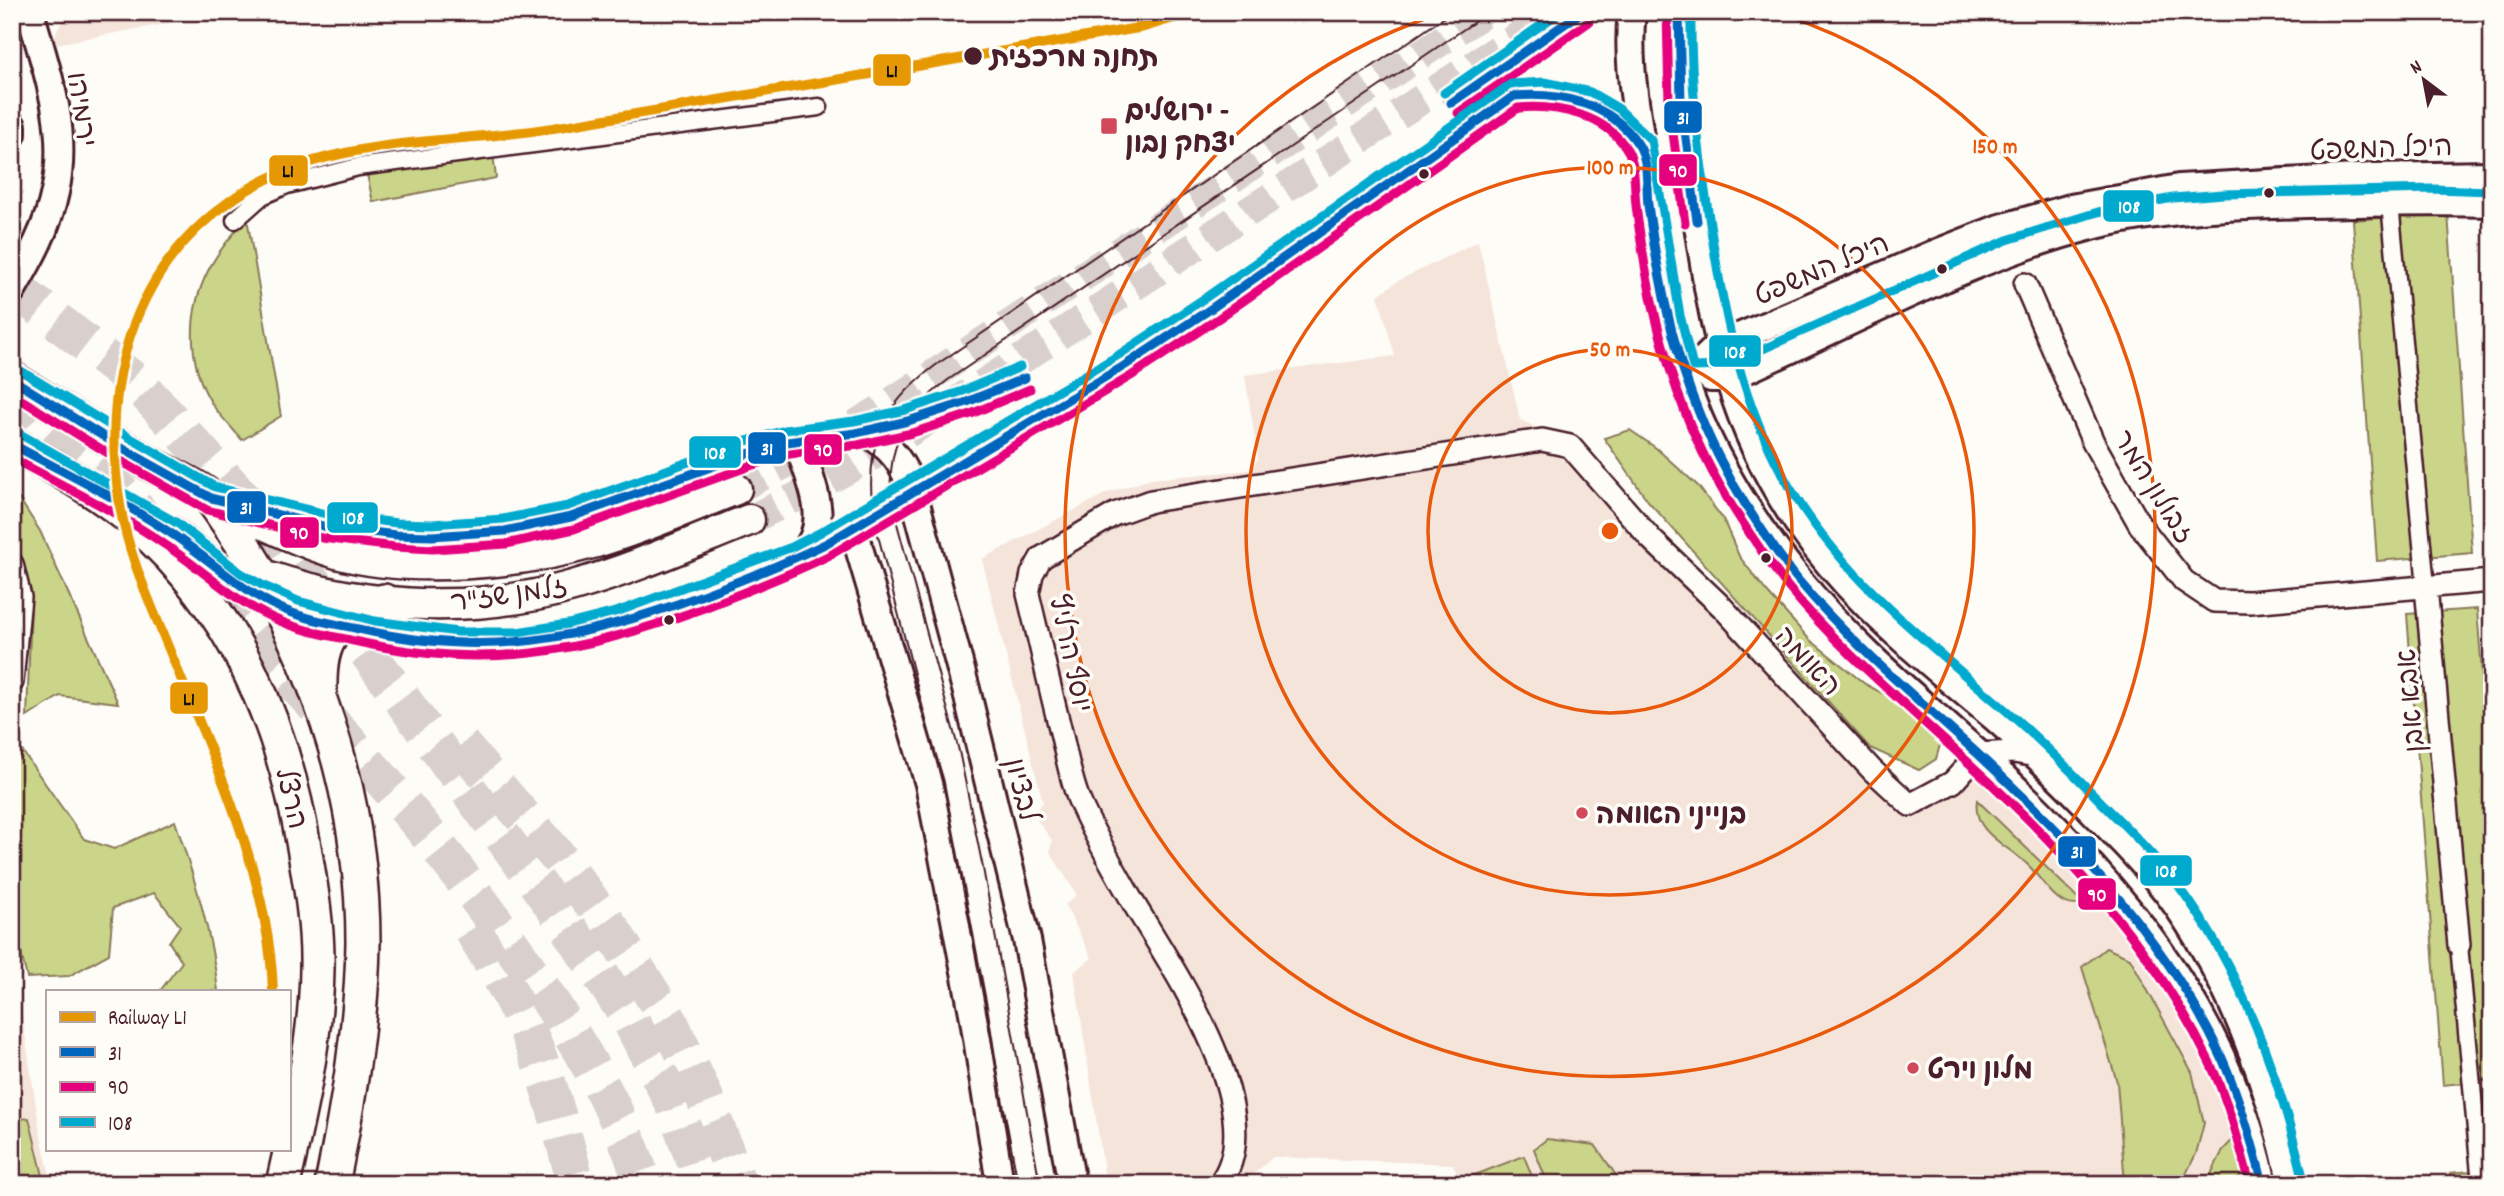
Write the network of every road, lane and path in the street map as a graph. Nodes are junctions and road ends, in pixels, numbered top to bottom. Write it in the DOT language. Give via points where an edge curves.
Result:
graph roads {
  1 [pos="30,12"];
  2 [pos="1632,12"];
  3 [pos="1679,12"];
  4 [pos="818,107"];
  5 [pos="12,126"];
  6 [pos="12,134"];
  7 [pos="2492,175"];
  8 [pos="2492,203"];
  9 [pos="2391,214"];
  10 [pos="235,220"];
  11 [pos="2025,284"];
  12 [pos="12,290"];
  13 [pos="1718,346"];
  14 [pos="1728,378"];
  15 [pos="12,379"];
  16 [pos="1684,379"];
  17 [pos="797,441"];
  18 [pos="12,444"];
  19 [pos="1570,446"];
  20 [pos="82,483"];
  21 [pos="736,489"];
  22 [pos="210,498"];
  23 [pos="749,520"];
  24 [pos="170,533"];
  25 [pos="797,558"];
  26 [pos="12,564"];
  27 [pos="261,574"];
  28 [pos="2492,581"];
  29 [pos="2426,587"];
  30 [pos="384,601"];
  31 [pos="280,608"];
  32 [pos="340,625"];
  33 [pos="12,682"];
  34 [pos="323,705"];
  35 [pos="1978,754"];
  36 [pos="2036,756"];
  37 [pos="2459,945"];
  38 [pos="290,1145"];
  39 [pos="289,1150"];
  40 [pos="282,1179"];
  41 [pos="332,1184"];
  42 [pos="1000,1184"];
  43 [pos="1072,1184"];
  44 [pos="1219,1184"];
  45 [pos="2263,1184"];
  46 [pos="2292,1184"];
  47 [pos="2482,1184"];
  1 -- 12 [label="street, ירמיהו" via="59,127 59,171 41,235"];
  2 -- 16 [label="street" via="1632,77 1650,217"];
  3 -- 13 [label="street" via="1686,143"];
  4 -- 10 [label="street" via="358,167 287,185 262,197"];
  5 -- 6 [label="street"];
  7 -- 13 [label="street, היכל המשפט" via="2276,181 2113,198 1997,229"];
  8 -- 14 [label="street, היכל המשפט" via="2224,206 2100,225 2012,251"];
  9 -- 29 [label="street, אבא אבן"];
  11 -- 29 [label="street, זבולון המר" via="2093,442 2140,525 2184,581 2214,601 2250,602"];
  13 -- 14 [label="street"];
  13 -- 16 [label="street, היכל המשפט"];
  14 -- 16 [label="street, היכל המשפט"];
  14 -- 36 [label="street" via="1771,481 1822,555 1885,624"];
  15 -- 22 [label="main road"];
  16 -- 35 [label="street" via="1716,454 1798,580 1872,658"];
  17 -- 22 [label="street" via="567,518 491,532 438,536 344,531"];
  17 -- 25 [label="street" via="818,520 813,542"];
  17 -- 43 [label="street, לבציון" via="865,432 894,452 913,492 1027,940"];
  18 -- 20 [label="main road, הרצל"];
  19 -- 35 [label="street, האומה" via="1651,539 1910,805 1953,782"];
  19 -- 44 [label="street, יוסף הרליץ" via="1542,440 1151,502 1115,514 1059,547 1041,558 1032,573 1028,594 1079,800 1181,981 1221,1065 1236,1134 1233,1163"];
  20 -- 24 [label="main road, זלמן שז\"ר"];
  20 -- 38 [label="main road, הרצל" via="139,525 213,606 239,649 279,741 307,866 317,970 301,1099"];
  21 -- 22 [label="main road, זלמן שז\"ר" via="596,542 514,558 418,564 340,554"];
  22 -- 27 [label="main road, הרצל"];
  23 -- 30 [label="main road, זלמן שז\"ר" via="570,587 468,603"];
  24 -- 27 [label="main road, זלמן שז\"ר"];
  24 -- 31 [label="main road" via="234,583"];
  25 -- 32 [label="street, זלמן שז\"ר" via="623,623 518,644 457,644"];
  25 -- 42 [label="street, זלמן שז\"ר" via="853,528 929,784"];
  26 -- 33 [label="street" via="20,597"];
  27 -- 30 [label="main road, זלמן שז\"ר"];
  27 -- 31 [label="main road, הרצל"];
  28 -- 29 [label="street, זבולון המר"];
  29 -- 37 [label="street, אבא אבן"];
  30 -- 32 [label="main road"];
  31 -- 32 [label="street, זלמן שז\"ר"];
  31 -- 34 [label="main road, הרצל"];
  32 -- 34 [label="main road" via="323,648"];
  34 -- 41 [label="main road, הרצל" via="351,817 363,941 355,1040"];
  35 -- 36 [label="street" via="2004,751"];
  35 -- 45 [label="street" via="2112,889 2171,965 2229,1073 2248,1122"];
  36 -- 46 [label="street" via="2136,855 2196,936 2257,1065"];
  37 -- 47 [label="street, אבא אבן"];
  39 -- 40 [label="main road, הרצל"];
}
